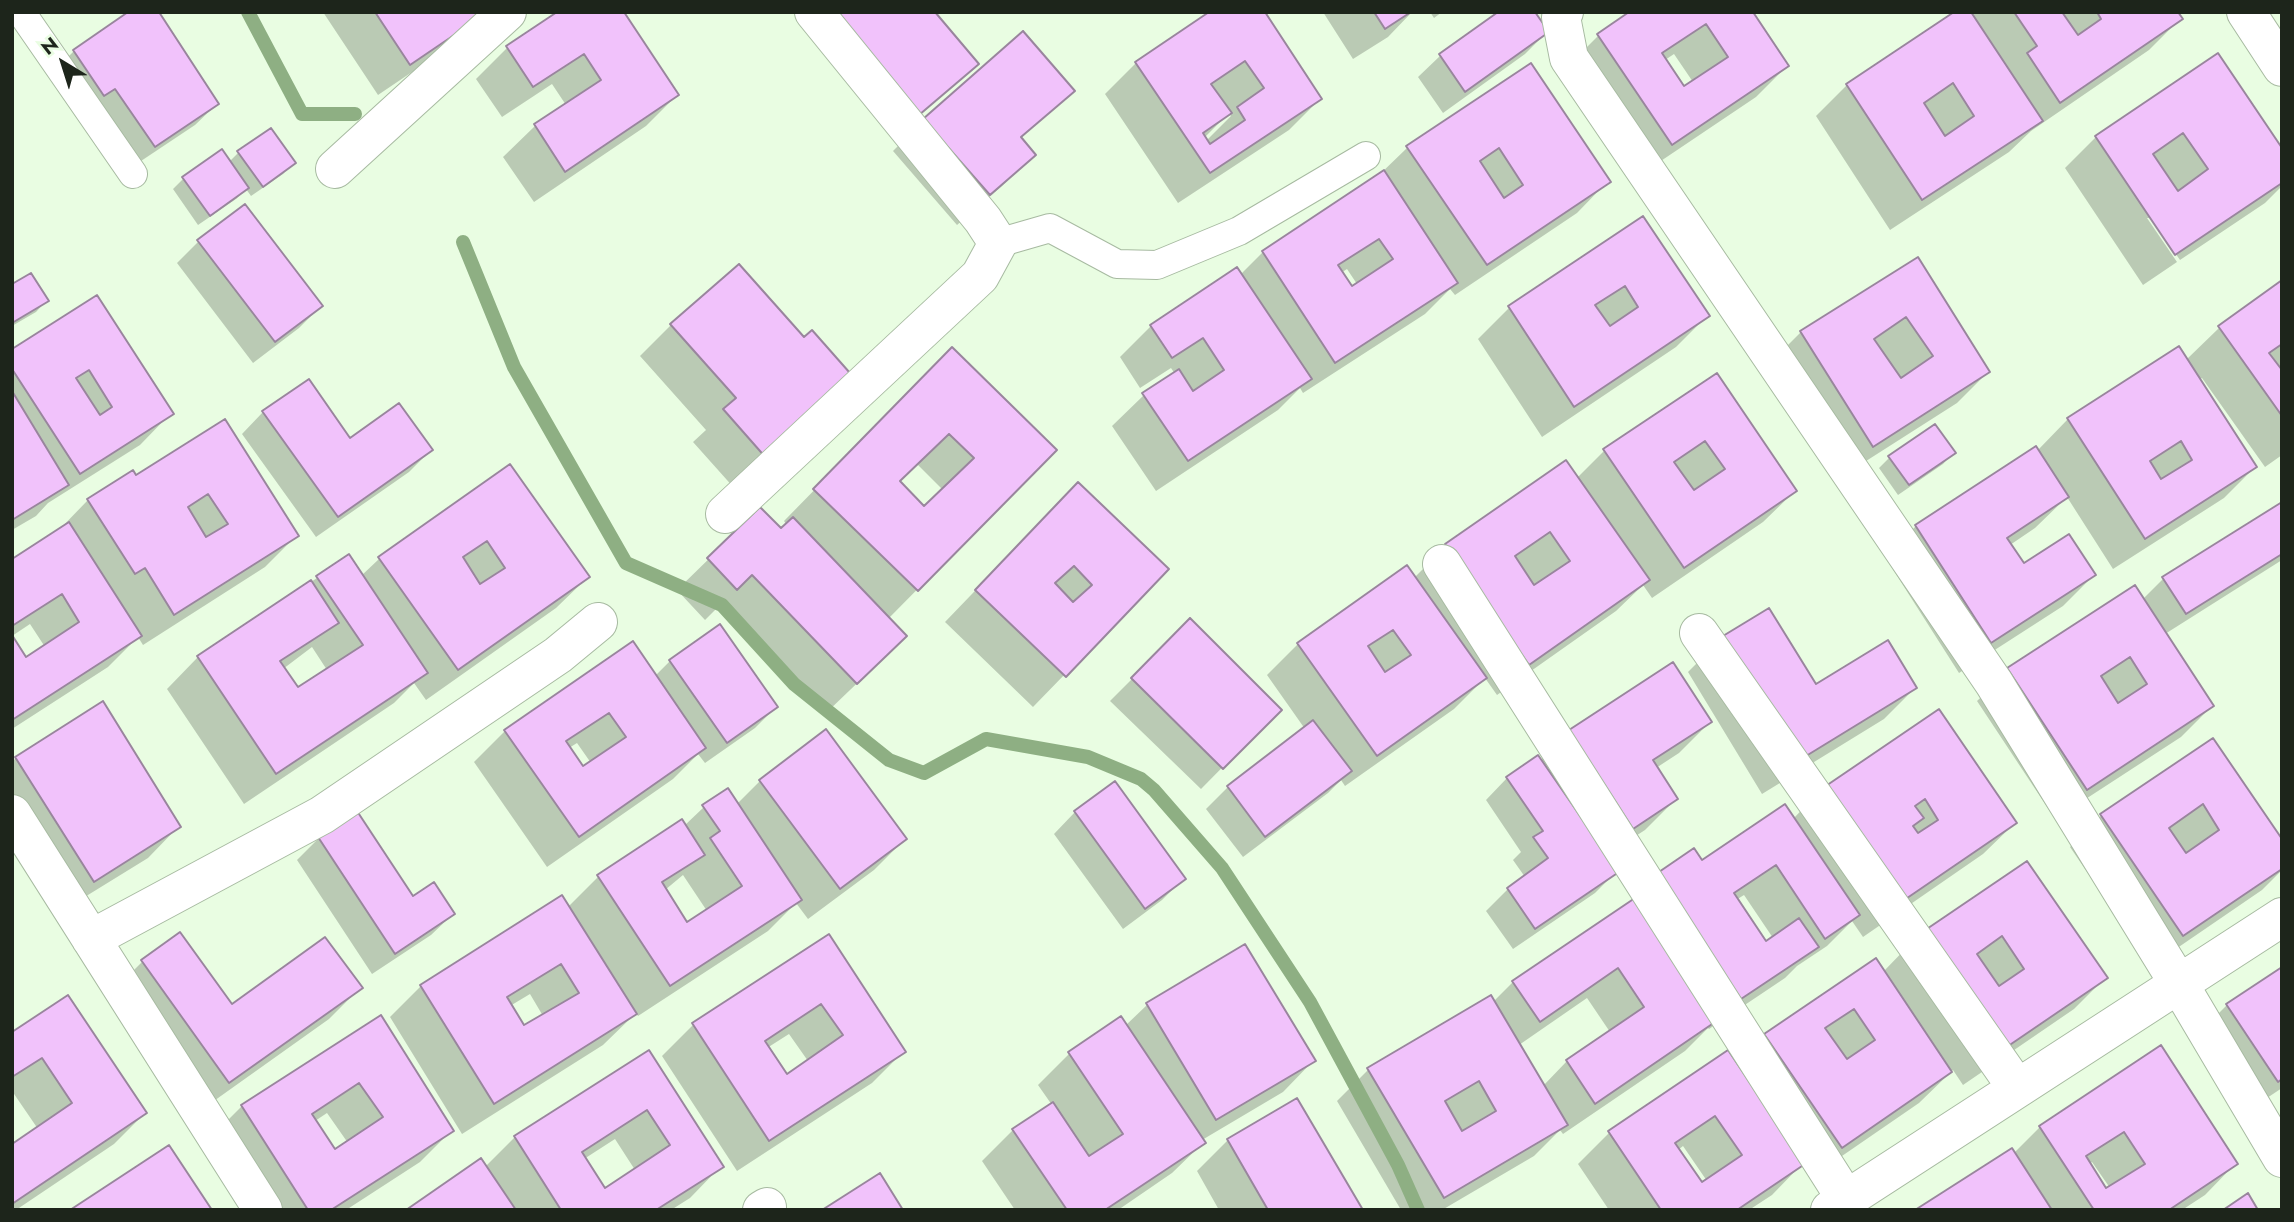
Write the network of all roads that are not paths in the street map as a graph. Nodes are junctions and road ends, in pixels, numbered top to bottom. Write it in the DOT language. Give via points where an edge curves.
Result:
graph roads {
  1 [pos="20,12"];
  2 [pos="507,12"];
  3 [pos="814,12"];
  4 [pos="1564,12"];
  5 [pos="2246,12"];
  6 [pos="2282,67"];
  7 [pos="1366,156"];
  8 [pos="335,169"];
  9 [pos="134,174"];
  10 [pos="998,243"];
  11 [pos="726,514"];
  12 [pos="1442,564"];
  13 [pos="598,622"];
  14 [pos="1699,633"];
  15 [pos="12,814"];
  16 [pos="2282,917"];
  17 [pos="91,939"];
  18 [pos="2179,985"];
  19 [pos="2017,1088"];
  20 [pos="2282,1158"];
  21 [pos="1838,1205"];
  22 [pos="263,1210"];
  1 -- 9 [label="lane"];
  2 -- 8 [label="street"];
  3 -- 10 [label="street"];
  4 -- 18 [label="street" via="1561,17 1569,58 1994,683"];
  5 -- 6 [label="street"];
  7 -- 10 [label="lane" via="1238,231 1157,265 1117,264 1050,228"];
  10 -- 11 [label="street" via="980,276"];
  12 -- 21 [label="street"];
  13 -- 17 [label="street" via="558,655 322,815"];
  14 -- 19 [label="street"];
  15 -- 17 [label="street"];
  16 -- 18 [label="street"];
  17 -- 22 [label="street"];
  18 -- 19 [label="street"];
  18 -- 20 [label="street"];
  19 -- 21 [label="street"];
}
